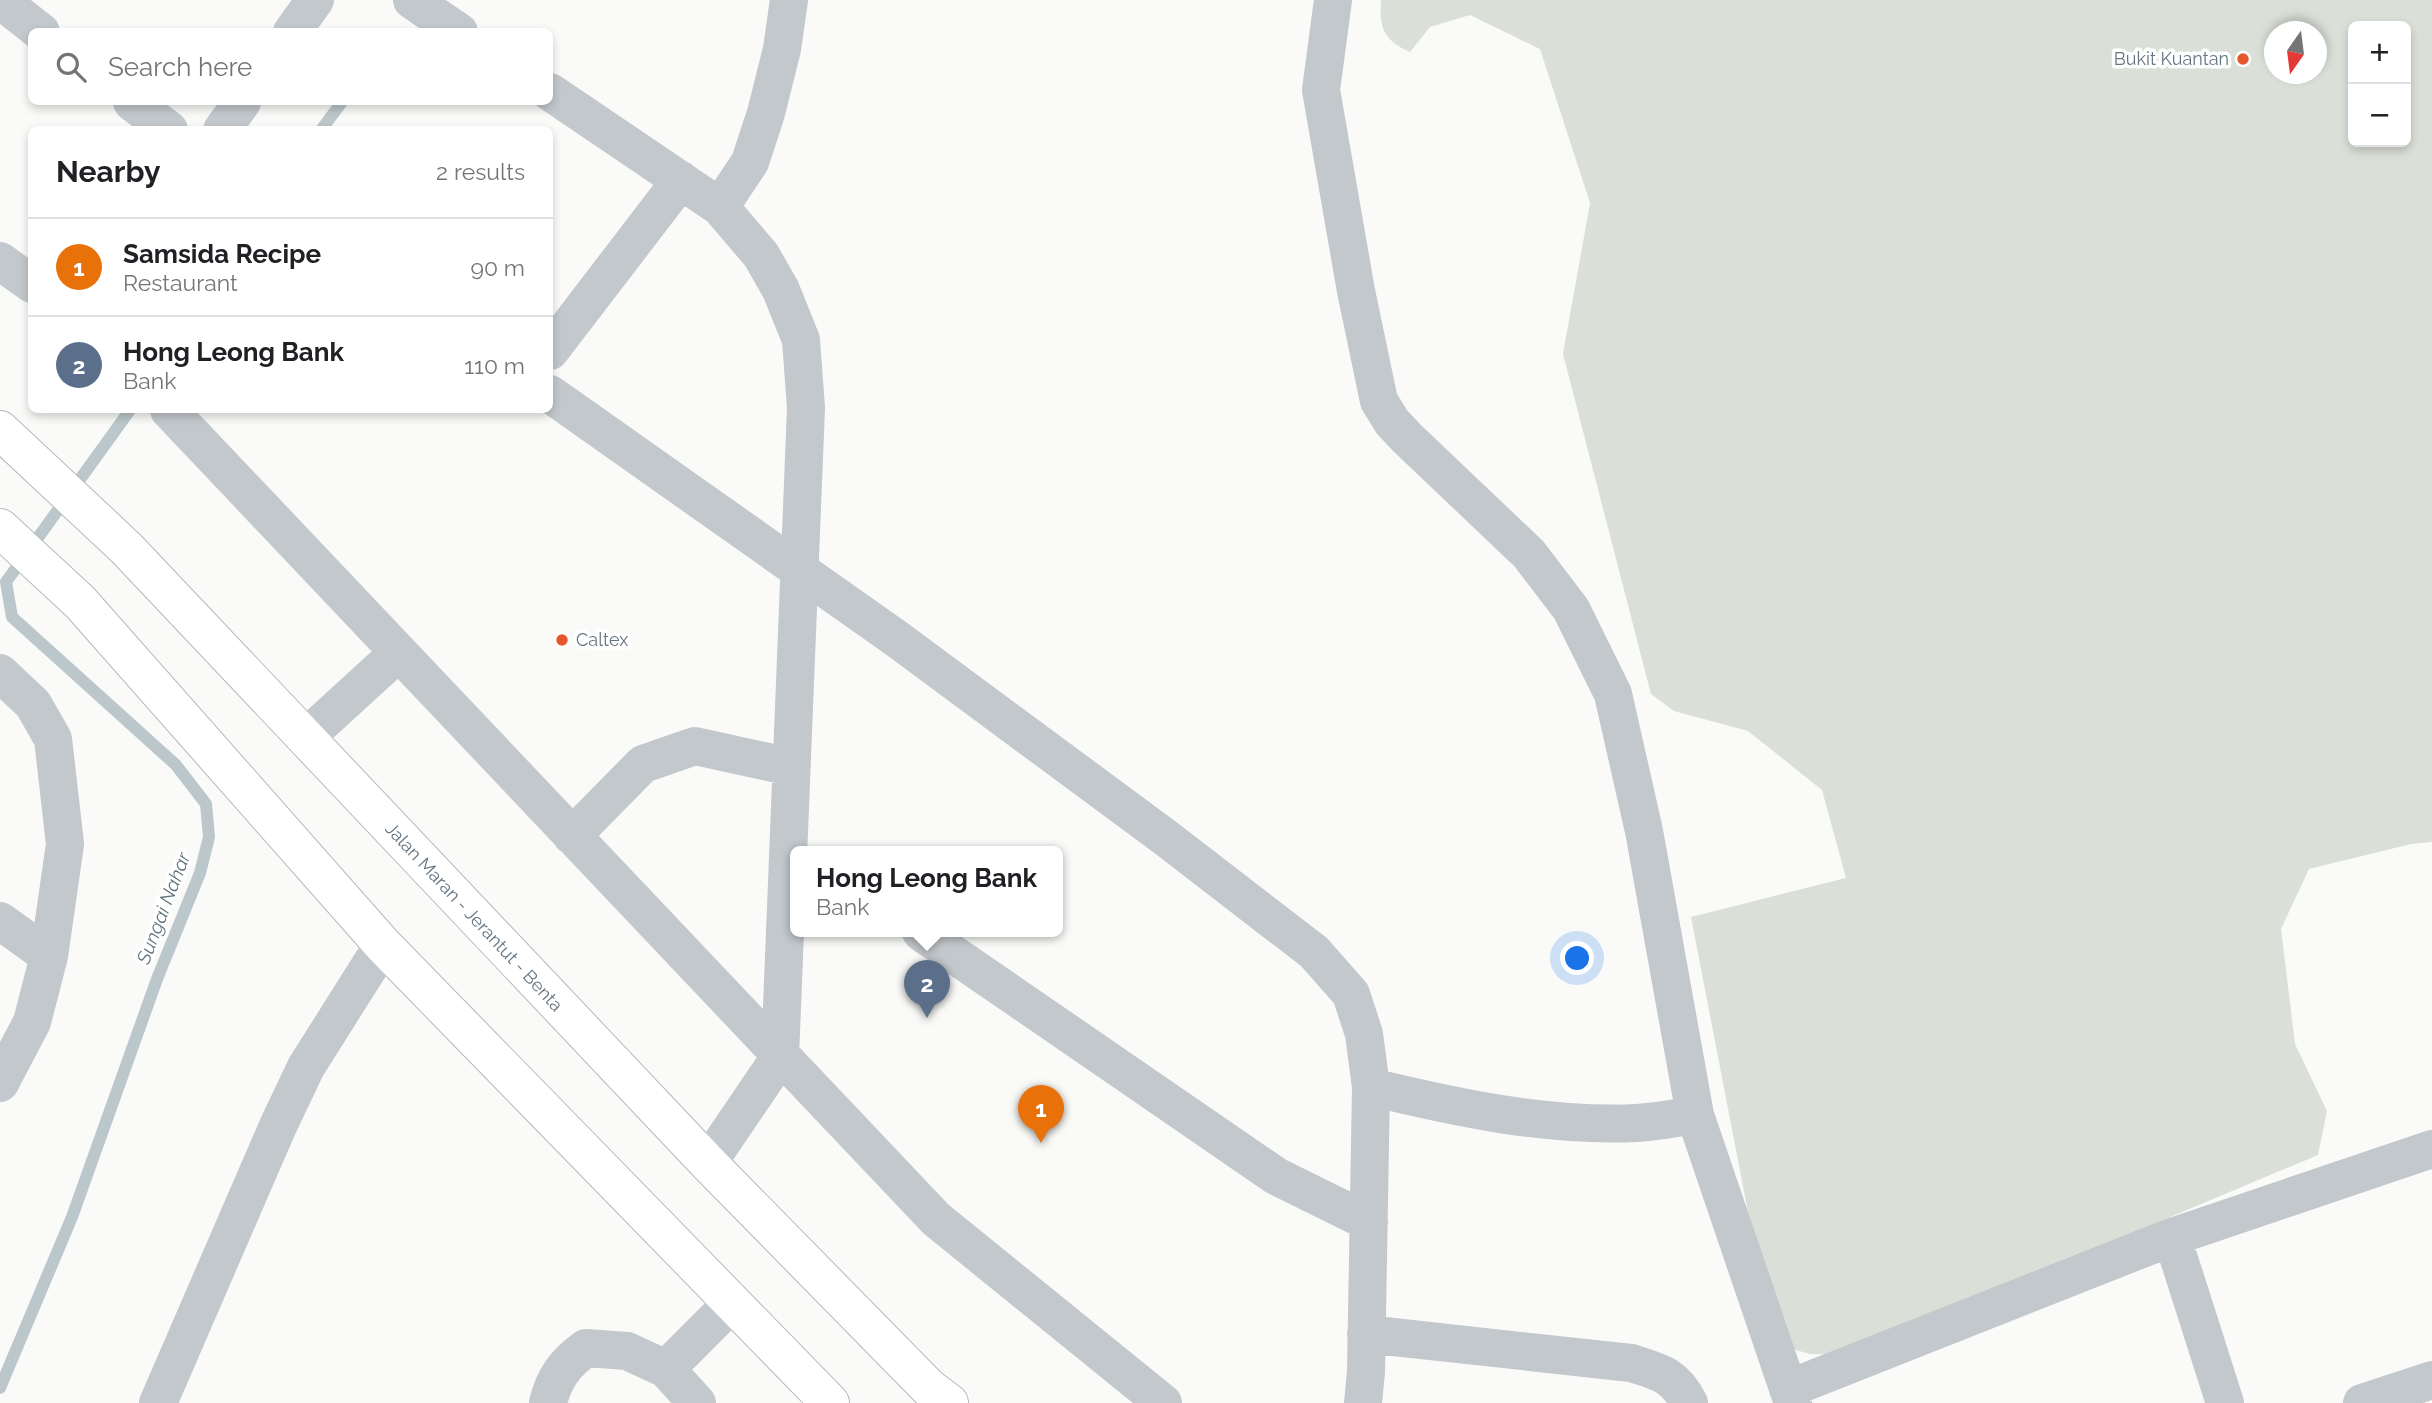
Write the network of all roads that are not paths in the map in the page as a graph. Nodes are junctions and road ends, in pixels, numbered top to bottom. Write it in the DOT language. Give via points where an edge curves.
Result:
graph roads {
  1 [pos="0,0"];
  2 [pos="315,0"];
  3 [pos="412,0"];
  4 [pos="789,0"];
  5 [pos="1333,0"];
  6 [pos="36,28"];
  7 [pos="295,28"];
  8 [pos="452,28"];
  9 [pos="553,95"];
  10 [pos="136,105"];
  11 [pos="240,105"];
  12 [pos="164,126"];
  13 [pos="225,126"];
  14 [pos="681,180"];
  15 [pos="720,207"];
  16 [pos="0,261"];
  17 [pos="28,281"];
  18 [pos="553,347"];
  19 [pos="553,396"];
  20 [pos="172,413"];
  21 [pos="9,437"];
  22 [pos="0,528"];
  23 [pos="799,570"];
  24 [pos="398,653"];
  25 [pos="0,673"];
  26 [pos="305,738"];
  27 [pos="791,767"];
  28 [pos="572,836"];
  29 [pos="792,846"];
  30 [pos="790,890"];
  31 [pos="0,922"];
  32 [pos="928,937"];
  33 [pos="383,945"];
  34 [pos="49,956"];
  35 [pos="780,1057"];
  36 [pos="0,1083"];
  37 [pos="1371,1087"];
  38 [pos="1695,1115"];
  39 [pos="2432,1149"];
  40 [pos="708,1163"];
  41 [pos="1369,1222"];
  42 [pos="2172,1237"];
  43 [pos="732,1303"];
  44 [pos="1366,1334"];
  45 [pos="666,1369"];
  46 [pos="2413,1391"];
  47 [pos="1790,1396"];
  48 [pos="159,1403"];
  49 [pos="548,1403"];
  50 [pos="697,1403"];
  51 [pos="831,1403"];
  52 [pos="949,1403"];
  53 [pos="1163,1403"];
  54 [pos="1363,1403"];
  55 [pos="1689,1403"];
  56 [pos="2225,1403"];
  57 [pos="2362,1403"];
  1 -- 6 [label="street"];
  2 -- 7 [label="street"];
  3 -- 8 [label="street"];
  4 -- 15 [label="street" via="782,49 750,162"];
  5 -- 38 [label="street" via="1321,90 1379,401 1391,422 1529,554 1571,609 1613,694 1644,831"];
  9 -- 14 [label="street"];
  10 -- 12 [label="street"];
  11 -- 13 [label="street"];
  14 -- 15 [label="street"];
  14 -- 18 [label="street"];
  15 -- 23 [label="street" via="761,256 801,340 806,408"];
  16 -- 17 [label="street"];
  19 -- 23 [label="street"];
  20 -- 24 [label="street"];
  21 -- 26 [label="main road, Jalan Maran - Jerantut - Benta" via="126,548"];
  22 -- 33 [label="main road" via="80,602"];
  23 -- 27 [label="street"];
  23 -- 37 [label="street" via="1166,838 1314,953 1351,994 1364,1034"];
  24 -- 26 [label="street"];
  24 -- 28 [label="street"];
  25 -- 34 [label="street" via="33,704 53,739 65,844"];
  26 -- 40 [label="main road, Jalan Maran - Jerantut - Benta"];
  27 -- 28 [label="street" via="695,746 643,764"];
  27 -- 29 [label="street"];
  28 -- 35 [label="street"];
  30 -- 35 [label="street"];
  31 -- 34 [label="street"];
  32 -- 41 [label="street" via="1276,1176"];
  33 -- 43 [label="main road"];
  33 -- 48 [label="street" via="300,1079"];
  34 -- 36 [label="street" via="32,1022"];
  35 -- 40 [label="street"];
  35 -- 53 [label="street" via="936,1219"];
  37 -- 38 [label="street" via="1452,1106 1555,1121 1637,1123"];
  37 -- 41 [label="street"];
  38 -- 47 [label="street"];
  39 -- 42 [label="street"];
  40 -- 52 [label="main road, Jalan Maran - Jerantut - Benta"];
  41 -- 44 [label="street"];
  42 -- 47 [label="street"];
  42 -- 56 [label="street"];
  43 -- 45 [label="street"];
  43 -- 51 [label="main road"];
  44 -- 54 [label="street"];
  44 -- 55 [label="street" via="1631,1363 1662,1373 1682,1387"];
  45 -- 49 [label="street" via="627,1351 586,1348 568,1361 552,1384"];
  45 -- 50 [label="street"];
  46 -- 57 [label="street"];
}
